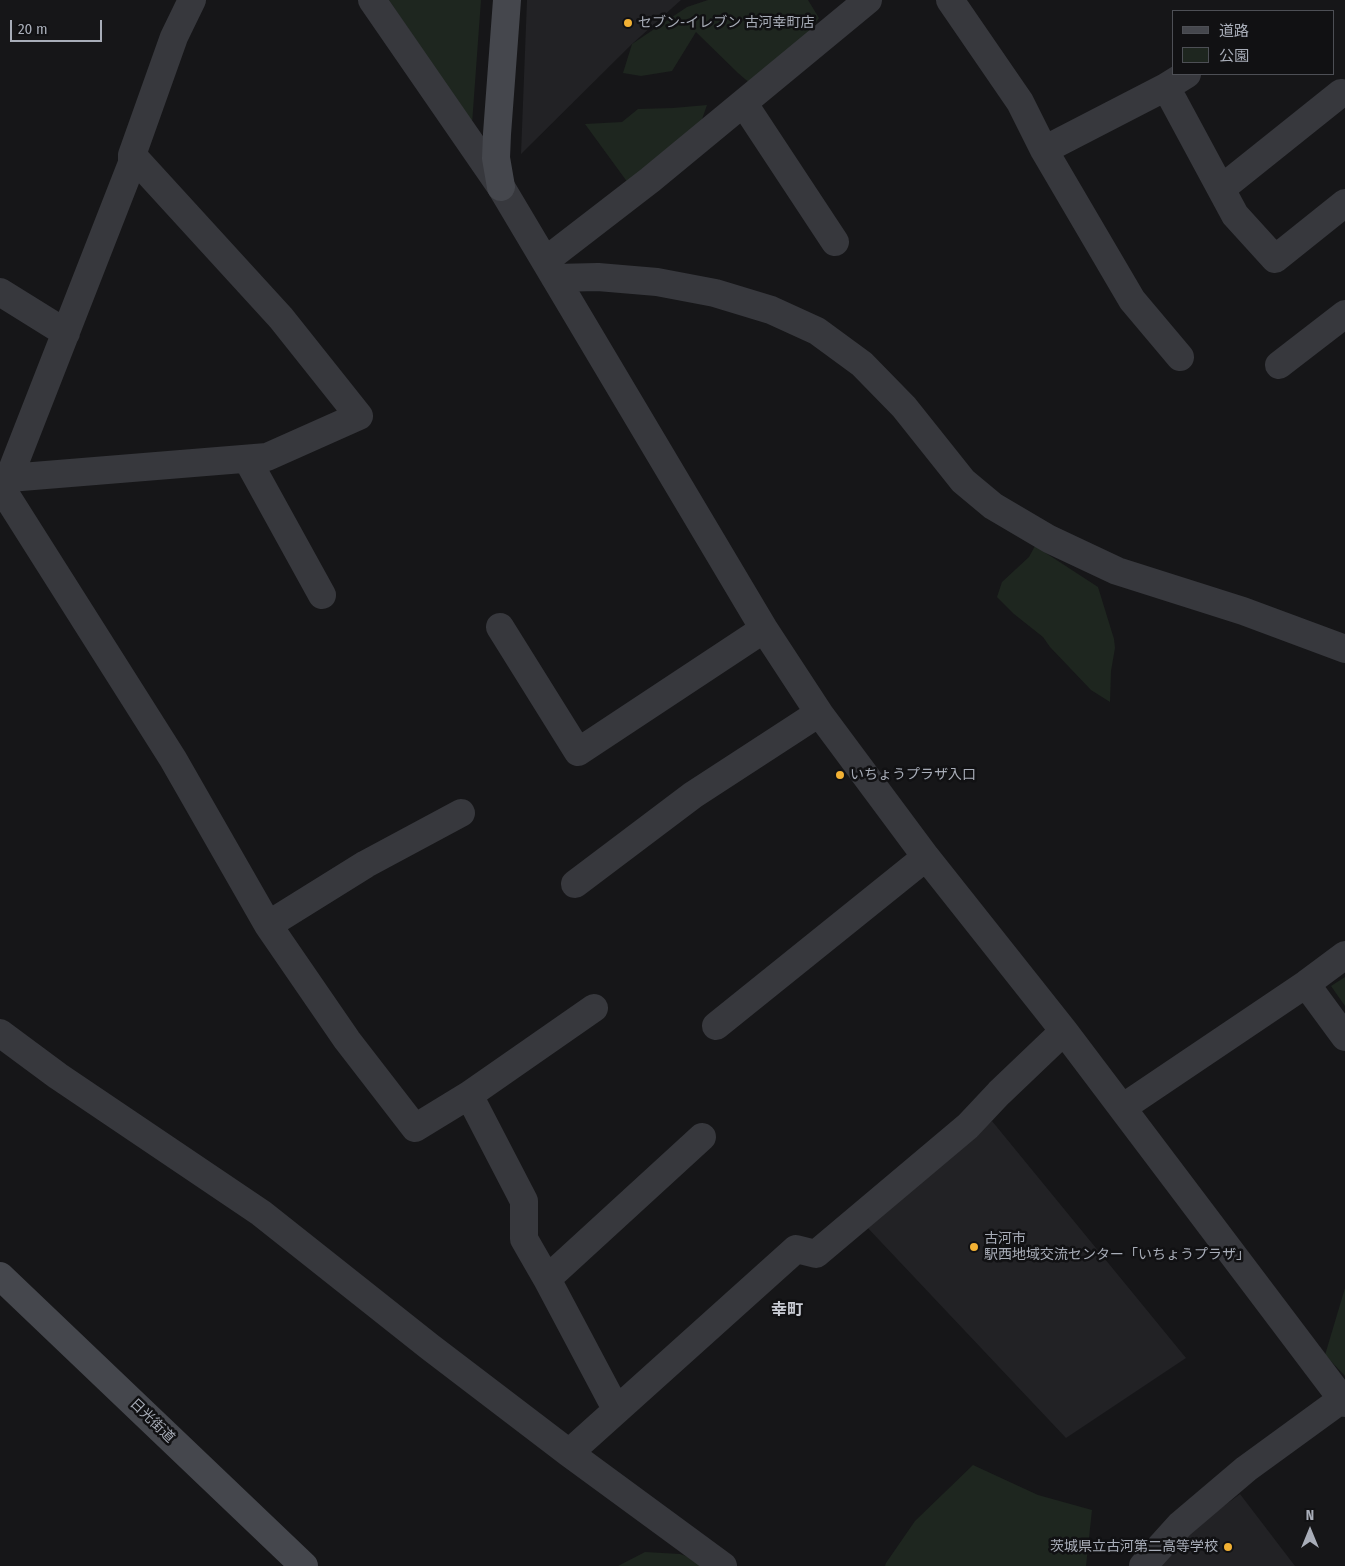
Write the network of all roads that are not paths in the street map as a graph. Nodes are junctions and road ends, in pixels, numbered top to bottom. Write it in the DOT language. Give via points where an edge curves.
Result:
graph roads {
  1 [pos="192,0"];
  2 [pos="372,0"];
  3 [pos="506,0"];
  4 [pos="868,0"];
  5 [pos="950,0"];
  6 [pos="1177,80"];
  7 [pos="1341,93"];
  8 [pos="744,104"];
  9 [pos="1044,150"];
  10 [pos="132,155"];
  11 [pos="501,187"];
  12 [pos="1221,189"];
  13 [pos="1345,203"];
  14 [pos="835,242"];
  15 [pos="550,270"];
  16 [pos="0,292"];
  17 [pos="1345,314"];
  18 [pos="66,333"];
  19 [pos="1180,357"];
  20 [pos="1279,365"];
  21 [pos="247,459"];
  22 [pos="4,490"];
  23 [pos="322,595"];
  24 [pos="500,627"];
  25 [pos="764,629"];
  26 [pos="1345,649"];
  27 [pos="820,713"];
  28 [pos="461,813"];
  29 [pos="926,856"];
  30 [pos="574,884"];
  31 [pos="268,924"];
  32 [pos="1345,955"];
  33 [pos="1306,984"];
  34 [pos="594,1008"];
  35 [pos="716,1026"];
  36 [pos="1064,1031"];
  37 [pos="0,1034"];
  38 [pos="1345,1037"];
  39 [pos="469,1095"];
  40 [pos="1122,1108"];
  41 [pos="702,1137"];
  42 [pos="0,1276"];
  43 [pos="547,1279"];
  44 [pos="1343,1401"];
  45 [pos="616,1409"];
  46 [pos="569,1453"];
  47 [pos="304,1566"];
  48 [pos="723,1566"];
  49 [pos="1143,1566"];
  1 -- 10 [label="street" via="174,37"];
  2 -- 11 [label="street"];
  3 -- 11 [label="main road" via="496,158"];
  4 -- 8 [label="street"];
  5 -- 9 [label="street" via="1020,102"];
  6 -- 9 [label="street"];
  6 -- 12 [label="street"];
  7 -- 12 [label="street"];
  8 -- 14 [label="street"];
  8 -- 15 [label="street" via="650,180"];
  9 -- 19 [label="street" via="1132,300"];
  10 -- 18 [label="street" via="132,163"];
  10 -- 21 [label="street" via="281,318 358,416 266,457"];
  11 -- 15 [label="street"];
  12 -- 13 [label="street" via="1235,215 1275,259"];
  15 -- 25 [label="street"];
  15 -- 26 [label="street" via="715,292 770,310 817,331 862,364 904,407 963,481 993,506 1049,539 1117,571 1243,611"];
  16 -- 18 [label="street"];
  17 -- 20 [label="street"];
  18 -- 22 [label="street"];
  21 -- 22 [label="street"];
  21 -- 23 [label="street"];
  22 -- 31 [label="street" via="173,759"];
  24 -- 25 [label="street" via="578,752"];
  25 -- 27 [label="street"];
  27 -- 29 [label="street"];
  27 -- 30 [label="street" via="693,795"];
  28 -- 31 [label="street" via="366,864"];
  29 -- 35 [label="street"];
  29 -- 36 [label="street"];
  31 -- 39 [label="street" via="347,1040 414,1128"];
  32 -- 33 [label="street"];
  33 -- 38 [label="street"];
  33 -- 40 [label="street"];
  34 -- 39 [label="street"];
  36 -- 40 [label="street"];
  36 -- 45 [label="street" via="953,1139 816,1254 796,1249"];
  37 -- 46 [label="street" via="261,1213"];
  39 -- 43 [label="street" via="524,1201 524,1239"];
  40 -- 44 [label="street"];
  41 -- 43 [label="street"];
  42 -- 47 [label="main road, 日光街道"];
  43 -- 45 [label="street"];
  44 -- 49 [label="street" via="1246,1469 1180,1525"];
  45 -- 46 [label="street"];
  46 -- 48 [label="street"];
}
